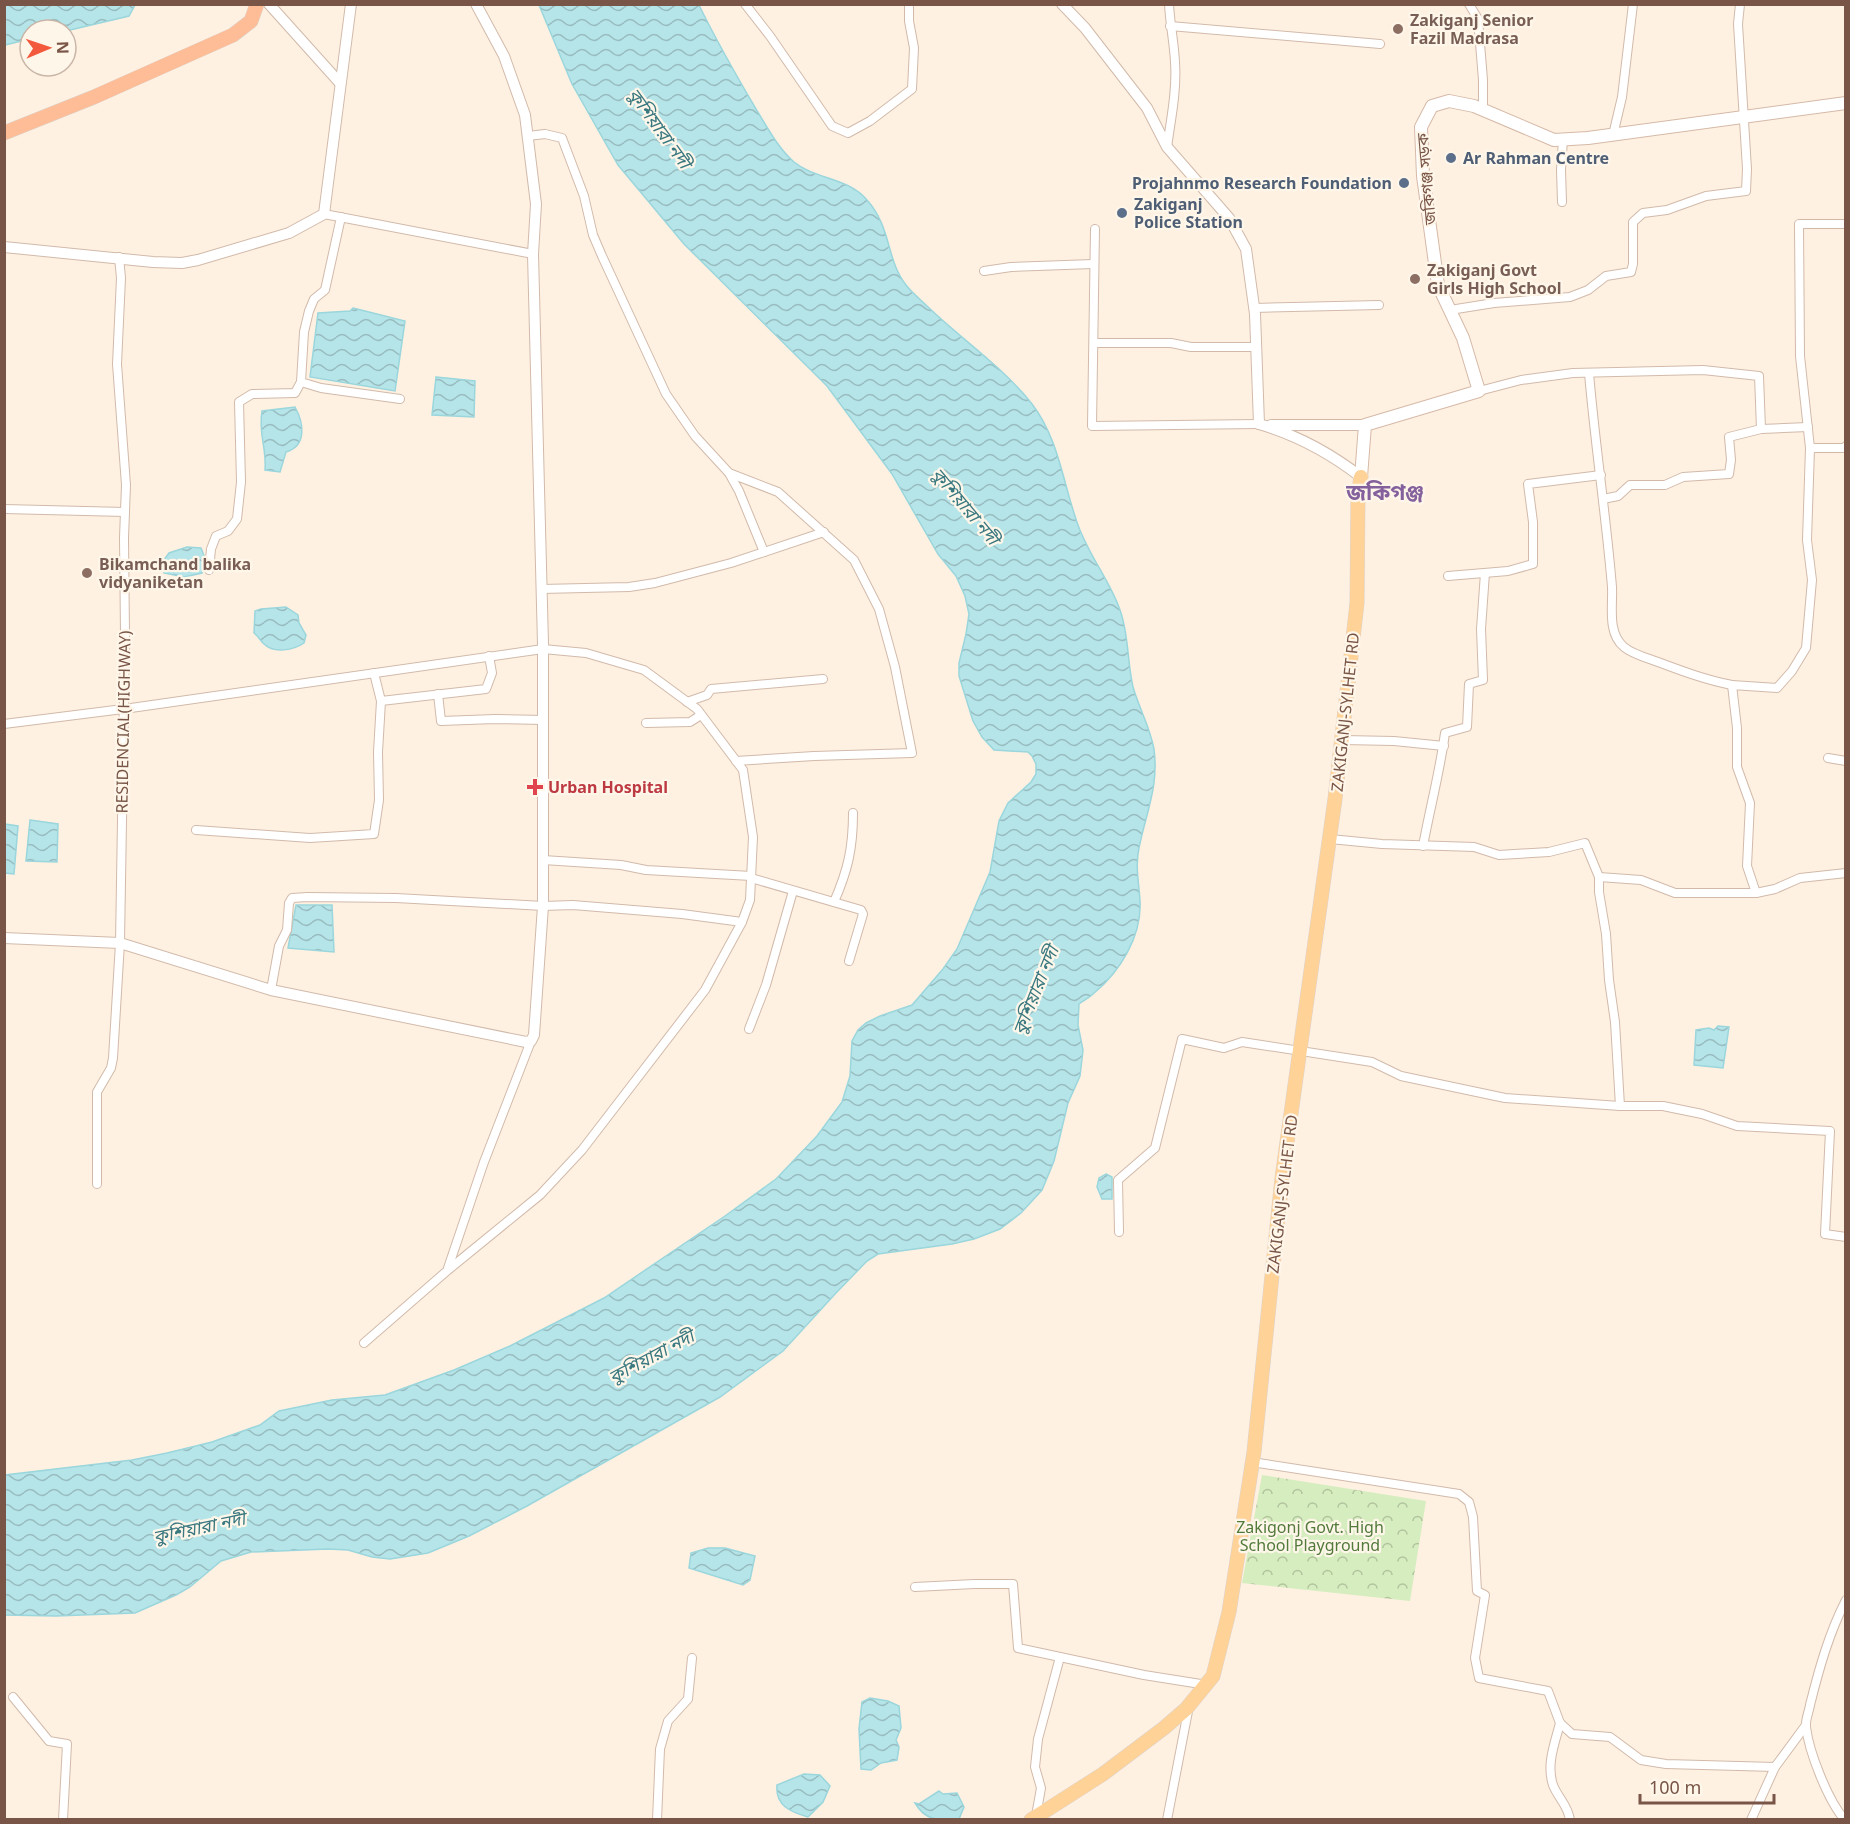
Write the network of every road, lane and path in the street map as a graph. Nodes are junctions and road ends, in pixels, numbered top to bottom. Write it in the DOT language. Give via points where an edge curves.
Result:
graph roads {
  1 [pos="257,4"];
  2 [pos="269,4"];
  3 [pos="351,4"];
  4 [pos="476,4"];
  5 [pos="745,4"];
  6 [pos="909,4"];
  7 [pos="1062,4"];
  8 [pos="1169,4"];
  9 [pos="1469,4"];
  10 [pos="1633,4"];
  11 [pos="1740,4"];
  12 [pos="1170,26"];
  13 [pos="1380,44"];
  14 [pos="339,82"];
  15 [pos="1845,103"];
  16 [pos="1483,110"];
  17 [pos="1744,117"];
  18 [pos="4,133"];
  19 [pos="1613,135"];
  20 [pos="528,136"];
  21 [pos="1563,139"];
  22 [pos="1167,147"];
  23 [pos="1562,202"];
  24 [pos="324,213"];
  25 [pos="341,217"];
  26 [pos="1845,224"];
  27 [pos="1095,229"];
  28 [pos="4,247"];
  29 [pos="533,254"];
  30 [pos="119,258"];
  31 [pos="1093,264"];
  32 [pos="984,271"];
  33 [pos="1379,305"];
  34 [pos="1254,308"];
  35 [pos="1450,310"];
  36 [pos="1094,344"];
  37 [pos="1256,347"];
  38 [pos="1589,373"];
  39 [pos="301,382"];
  40 [pos="1479,391"];
  41 [pos="400,399"];
  42 [pos="1259,424"];
  43 [pos="1365,425"];
  44 [pos="1808,427"];
  45 [pos="1761,429"];
  46 [pos="1845,446"];
  47 [pos="1810,448"];
  48 [pos="729,473"];
  49 [pos="1601,475"];
  50 [pos="1361,477"];
  51 [pos="1604,499"];
  52 [pos="4,509"];
  53 [pos="125,512"];
  54 [pos="824,532"];
  55 [pos="764,552"];
  56 [pos="209,570"];
  57 [pos="1485,573"];
  58 [pos="1448,576"];
  59 [pos="541,589"];
  60 [pos="543,649"];
  61 [pos="489,656"];
  62 [pos="374,673"];
  63 [pos="824,679"];
  64 [pos="1732,685"];
  65 [pos="438,694"];
  66 [pos="381,701"];
  67 [pos="687,702"];
  68 [pos="124,709"];
  69 [pos="701,715"];
  70 [pos="543,720"];
  71 [pos="646,723"];
  72 [pos="4,724"];
  73 [pos="1342,740"];
  74 [pos="1444,746"];
  75 [pos="1828,758"];
  76 [pos="736,761"];
  77 [pos="1845,761"];
  78 [pos="852,813"];
  79 [pos="196,830"];
  80 [pos="1330,839"];
  81 [pos="1423,846"];
  82 [pos="543,860"];
  83 [pos="1845,873"];
  84 [pos="751,877"];
  85 [pos="1599,877"];
  86 [pos="793,891"];
  87 [pos="1756,893"];
  88 [pos="834,902"];
  89 [pos="543,906"];
  90 [pos="742,922"];
  91 [pos="4,938"];
  92 [pos="120,943"];
  93 [pos="849,961"];
  94 [pos="271,990"];
  95 [pos="750,1029"];
  96 [pos="531,1041"];
  97 [pos="1301,1051"];
  98 [pos="1620,1106"];
  99 [pos="97,1184"];
  100 [pos="1119,1232"];
  101 [pos="1845,1237"];
  102 [pos="448,1270"];
  103 [pos="364,1343"];
  104 [pos="1252,1462"];
  105 [pos="915,1587"];
  106 [pos="1845,1600"];
  107 [pos="1060,1657"];
  108 [pos="692,1658"];
  109 [pos="1207,1685"];
  110 [pos="13,1697"];
  111 [pos="1190,1705"];
  112 [pos="1560,1723"];
  113 [pos="1806,1725"];
  114 [pos="1775,1767"];
  115 [pos="1033,1818"];
  116 [pos="63,1820"];
  117 [pos="657,1820"];
  118 [pos="1167,1820"];
  119 [pos="1570,1820"];
  120 [pos="1751,1820"];
  121 [pos="1845,1820"];
  1 -- 18 [label="highway" via="251,21 232,35"];
  2 -- 14 [label="street"];
  3 -- 14 [label="street"];
  4 -- 20 [label="street" via="504,56 525,115"];
  5 -- 6 [label="street" via="832,126 848,133 912,89 914,48"];
  7 -- 22 [label="street" via="1147,108"];
  8 -- 12 [label="street"];
  9 -- 16 [label="street" via="1478,19"];
  10 -- 19 [label="street" via="1622,97"];
  11 -- 17 [label="street"];
  12 -- 13 [label="street"];
  12 -- 22 [label="street" via="1175,62"];
  14 -- 24 [label="street"];
  15 -- 17 [label="main road, জকিগঞ্জ সড়ক"];
  16 -- 21 [label="main road, জকিগঞ্জ সড়ক" via="1554,140"];
  16 -- 35 [label="main road, জকিগঞ্জ সড়ক" via="1449,101 1432,106 1421,127 1423,176 1438,285"];
  17 -- 19 [label="main road, জকিগঞ্জ সড়ক"];
  17 -- 35 [label="street" via="1746,191 1706,196 1667,210 1643,213 1633,222 1631,272 1606,276 1588,290 1570,297"];
  19 -- 21 [label="main road, জকিগঞ্জ সড়ক"];
  20 -- 29 [label="street" via="536,204"];
  20 -- 48 [label="street" via="562,138 584,196 593,235 666,394 695,436"];
  21 -- 23 [label="street"];
  22 -- 34 [label="street" via="1229,218 1246,249"];
  24 -- 25 [label="street"];
  24 -- 30 [label="street" via="289,233 198,260 182,263"];
  25 -- 29 [label="street"];
  25 -- 39 [label="street" via="325,290 314,298 309,311"];
  26 -- 44 [label="street" via="1799,224 1800,356"];
  27 -- 31 [label="street"];
  28 -- 30 [label="street"];
  29 -- 59 [label="street"];
  30 -- 53 [label="street, RESIDENCIAL(HIGHWAY)" via="117,364"];
  31 -- 32 [label="street"];
  31 -- 36 [label="street"];
  33 -- 34 [label="street"];
  34 -- 37 [label="street"];
  35 -- 40 [label="main road, জকিগঞ্জ সড়ক"];
  36 -- 37 [label="street"];
  36 -- 42 [label="street" via="1092,426"];
  37 -- 42 [label="street"];
  38 -- 40 [label="street" via="1521,381"];
  38 -- 45 [label="street" via="1704,370 1759,376"];
  38 -- 49 [label="street"];
  39 -- 41 [label="street" via="329,390"];
  39 -- 56 [label="street" via="295,393 252,394 239,402 241,483 237,519 228,531 216,536"];
  40 -- 43 [label="main road"];
  42 -- 43 [label="street"];
  42 -- 50 [label="street" via="1299,438"];
  43 -- 50 [label="main road"];
  44 -- 45 [label="street"];
  44 -- 47 [label="street"];
  45 -- 51 [label="street" via="1729,437 1729,474 1683,477 1665,485 1630,485 1618,496"];
  46 -- 47 [label="street"];
  47 -- 64 [label="street" via="1807,540 1812,580 1806,648 1777,688"];
  48 -- 54 [label="street" via="778,492"];
  48 -- 55 [label="street"];
  49 -- 51 [label="street"];
  49 -- 57 [label="street" via="1528,483 1533,564"];
  50 -- 73 [label="main road, ZAKIGANJ-SYLHET RD" via="1357,603"];
  51 -- 64 [label="street" via="1612,629 1624,647 1707,680"];
  52 -- 53 [label="street"];
  53 -- 68 [label="street, RESIDENCIAL(HIGHWAY)"];
  54 -- 55 [label="street"];
  54 -- 76 [label="street" via="854,560 879,609 912,753"];
  55 -- 59 [label="street" via="629,587"];
  57 -- 58 [label="street"];
  57 -- 74 [label="street" via="1483,680 1469,684 1467,727 1446,733"];
  59 -- 60 [label="street"];
  60 -- 61 [label="street"];
  60 -- 67 [label="street" via="586,653 644,670"];
  60 -- 70 [label="street"];
  61 -- 62 [label="street"];
  61 -- 65 [label="street" via="492,673 486,689"];
  62 -- 66 [label="street"];
  62 -- 68 [label="street"];
  63 -- 67 [label="street" via="711,689 707,695"];
  64 -- 87 [label="street" via="1737,767 1750,803 1747,866"];
  65 -- 66 [label="street"];
  65 -- 70 [label="street" via="441,721"];
  66 -- 79 [label="street" via="379,800 374,834 310,838"];
  67 -- 69 [label="street"];
  68 -- 72 [label="street"];
  68 -- 92 [label="street, RESIDENCIAL(HIGHWAY)"];
  69 -- 71 [label="street" via="690,722"];
  69 -- 76 [label="street"];
  70 -- 82 [label="street"];
  73 -- 74 [label="street"];
  73 -- 80 [label="main road, ZAKIGANJ-SYLHET RD"];
  74 -- 81 [label="street"];
  75 -- 77 [label="street"];
  76 -- 84 [label="street" via="743,770 753,837"];
  78 -- 88 [label="street" via="851,855"];
  80 -- 81 [label="street"];
  80 -- 97 [label="main road, ZAKIGANJ-SYLHET RD"];
  81 -- 85 [label="street" via="1474,847 1499,855 1549,852 1585,843"];
  82 -- 84 [label="street"];
  82 -- 89 [label="street"];
  83 -- 87 [label="street" via="1800,878"];
  84 -- 86 [label="street"];
  84 -- 90 [label="street" via="750,900"];
  85 -- 87 [label="street" via="1641,880 1675,893"];
  85 -- 98 [label="street"];
  86 -- 88 [label="street"];
  86 -- 95 [label="street"];
  88 -- 93 [label="street" via="863,914"];
  89 -- 90 [label="street" via="612,908"];
  89 -- 94 [label="street" via="439,899 292,898"];
  89 -- 96 [label="street"];
  90 -- 102 [label="street" via="705,990 582,1150 540,1195"];
  91 -- 92 [label="street"];
  92 -- 94 [label="street"];
  92 -- 99 [label="street, RESIDENCIAL(HIGHWAY)" via="113,1058 97,1092"];
  94 -- 96 [label="street"];
  96 -- 102 [label="street"];
  97 -- 98 [label="street" via="1372,1062 1401,1076 1505,1098"];
  97 -- 100 [label="street" via="1242,1042 1224,1048 1182,1039 1155,1148 1118,1180"];
  97 -- 104 [label="main road, ZAKIGANJ-SYLHET RD" via="1282,1178"];
  98 -- 101 [label="street" via="1663,1106 1737,1126 1830,1131 1825,1234"];
  102 -- 103 [label="street"];
  104 -- 109 [label="main road, ZAKIGANJ-SYLHET RD" via="1229,1612 1214,1676"];
  104 -- 112 [label="street" via="1439,1490 1459,1494 1469,1502 1477,1591 1485,1594 1475,1658 1479,1678 1548,1690"];
  105 -- 107 [label="street" via="1013,1584 1018,1648"];
  106 -- 113 [label="street" via="1818,1670"];
  107 -- 109 [label="street"];
  107 -- 115 [label="street" via="1038,1739 1035,1767 1041,1788"];
  108 -- 117 [label="street" via="688,1699 668,1721 660,1749"];
  109 -- 111 [label="main road, ZAKIGANJ-SYLHET RD"];
  110 -- 116 [label="street" via="48,1741 67,1744"];
  111 -- 115 [label="main road, ZAKIGANJ-SYLHET RD" via="1103,1774"];
  111 -- 118 [label="street"];
  112 -- 114 [label="street" via="1572,1734 1611,1737 1641,1760"];
  112 -- 119 [label="street" via="1550,1766 1553,1786 1569,1810"];
  113 -- 114 [label="street"];
  113 -- 121 [label="street" via="1816,1764"];
  114 -- 120 [label="street"];
}
